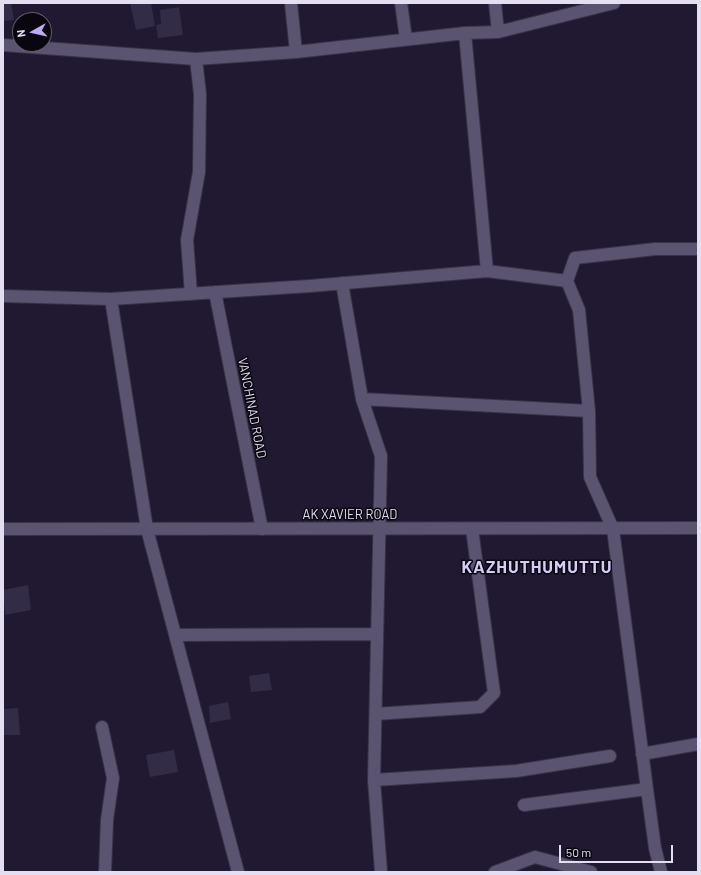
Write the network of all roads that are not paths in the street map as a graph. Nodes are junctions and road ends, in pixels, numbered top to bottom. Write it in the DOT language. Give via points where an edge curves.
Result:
graph roads {
  1 [pos="291,3"];
  2 [pos="401,3"];
  3 [pos="495,3"];
  4 [pos="614,3"];
  5 [pos="498,32"];
  6 [pos="465,33"];
  7 [pos="406,39"];
  8 [pos="3,45"];
  9 [pos="296,52"];
  10 [pos="196,59"];
  11 [pos="698,249"];
  12 [pos="487,271"];
  13 [pos="567,281"];
  14 [pos="342,284"];
  15 [pos="215,292"];
  16 [pos="191,294"];
  17 [pos="3,296"];
  18 [pos="111,299"];
  19 [pos="362,399"];
  20 [pos="589,411"];
  21 [pos="698,528"];
  22 [pos="3,529"];
  23 [pos="147,529"];
  24 [pos="262,529"];
  25 [pos="380,529"];
  26 [pos="472,529"];
  27 [pos="613,529"];
  28 [pos="377,634"];
  29 [pos="176,635"];
  30 [pos="376,714"];
  31 [pos="102,727"];
  32 [pos="698,744"];
  33 [pos="642,754"];
  34 [pos="610,756"];
  35 [pos="374,780"];
  36 [pos="647,789"];
  37 [pos="524,805"];
  38 [pos="520,867"];
  39 [pos="105,872"];
  40 [pos="238,872"];
  41 [pos="381,872"];
  42 [pos="495,872"];
  43 [pos="591,872"];
  44 [pos="661,872"];
  1 -- 9 [label="street"];
  2 -- 7 [label="street"];
  3 -- 5 [label="street"];
  4 -- 5 [label="street"];
  5 -- 6 [label="street"];
  6 -- 7 [label="street"];
  6 -- 12 [label="street"];
  7 -- 9 [label="street"];
  8 -- 10 [label="street"];
  9 -- 10 [label="street"];
  10 -- 16 [label="street" via="200,94 199,172 187,240"];
  11 -- 13 [label="street" via="655,249 575,258"];
  12 -- 13 [label="street"];
  12 -- 14 [label="street"];
  13 -- 20 [label="street" via="579,310"];
  14 -- 15 [label="street"];
  14 -- 19 [label="street"];
  15 -- 16 [label="street"];
  15 -- 24 [label="street, VANCHINAD ROAD"];
  16 -- 18 [label="street"];
  17 -- 18 [label="street"];
  18 -- 23 [label="street"];
  19 -- 20 [label="street"];
  19 -- 25 [label="street" via="381,456"];
  20 -- 27 [label="street" via="590,477"];
  21 -- 27 [label="street, AK XAVIER ROAD"];
  22 -- 23 [label="street, AK XAVIER ROAD"];
  23 -- 24 [label="street, AK XAVIER ROAD"];
  23 -- 29 [label="street"];
  24 -- 25 [label="street, AK XAVIER ROAD"];
  25 -- 26 [label="street, AK XAVIER ROAD"];
  25 -- 28 [label="street"];
  26 -- 27 [label="street, AK XAVIER ROAD"];
  26 -- 30 [label="street" via="494,693 480,707"];
  27 -- 33 [label="street"];
  28 -- 29 [label="street"];
  28 -- 30 [label="street"];
  29 -- 40 [label="street"];
  30 -- 35 [label="street"];
  31 -- 39 [label="street" via="113,778 107,820"];
  32 -- 33 [label="street"];
  33 -- 36 [label="street"];
  34 -- 35 [label="street" via="516,771"];
  35 -- 41 [label="street"];
  36 -- 37 [label="street"];
  36 -- 44 [label="street"];
  38 -- 42 [label="street"];
  38 -- 43 [label="street" via="535,857"];
}
